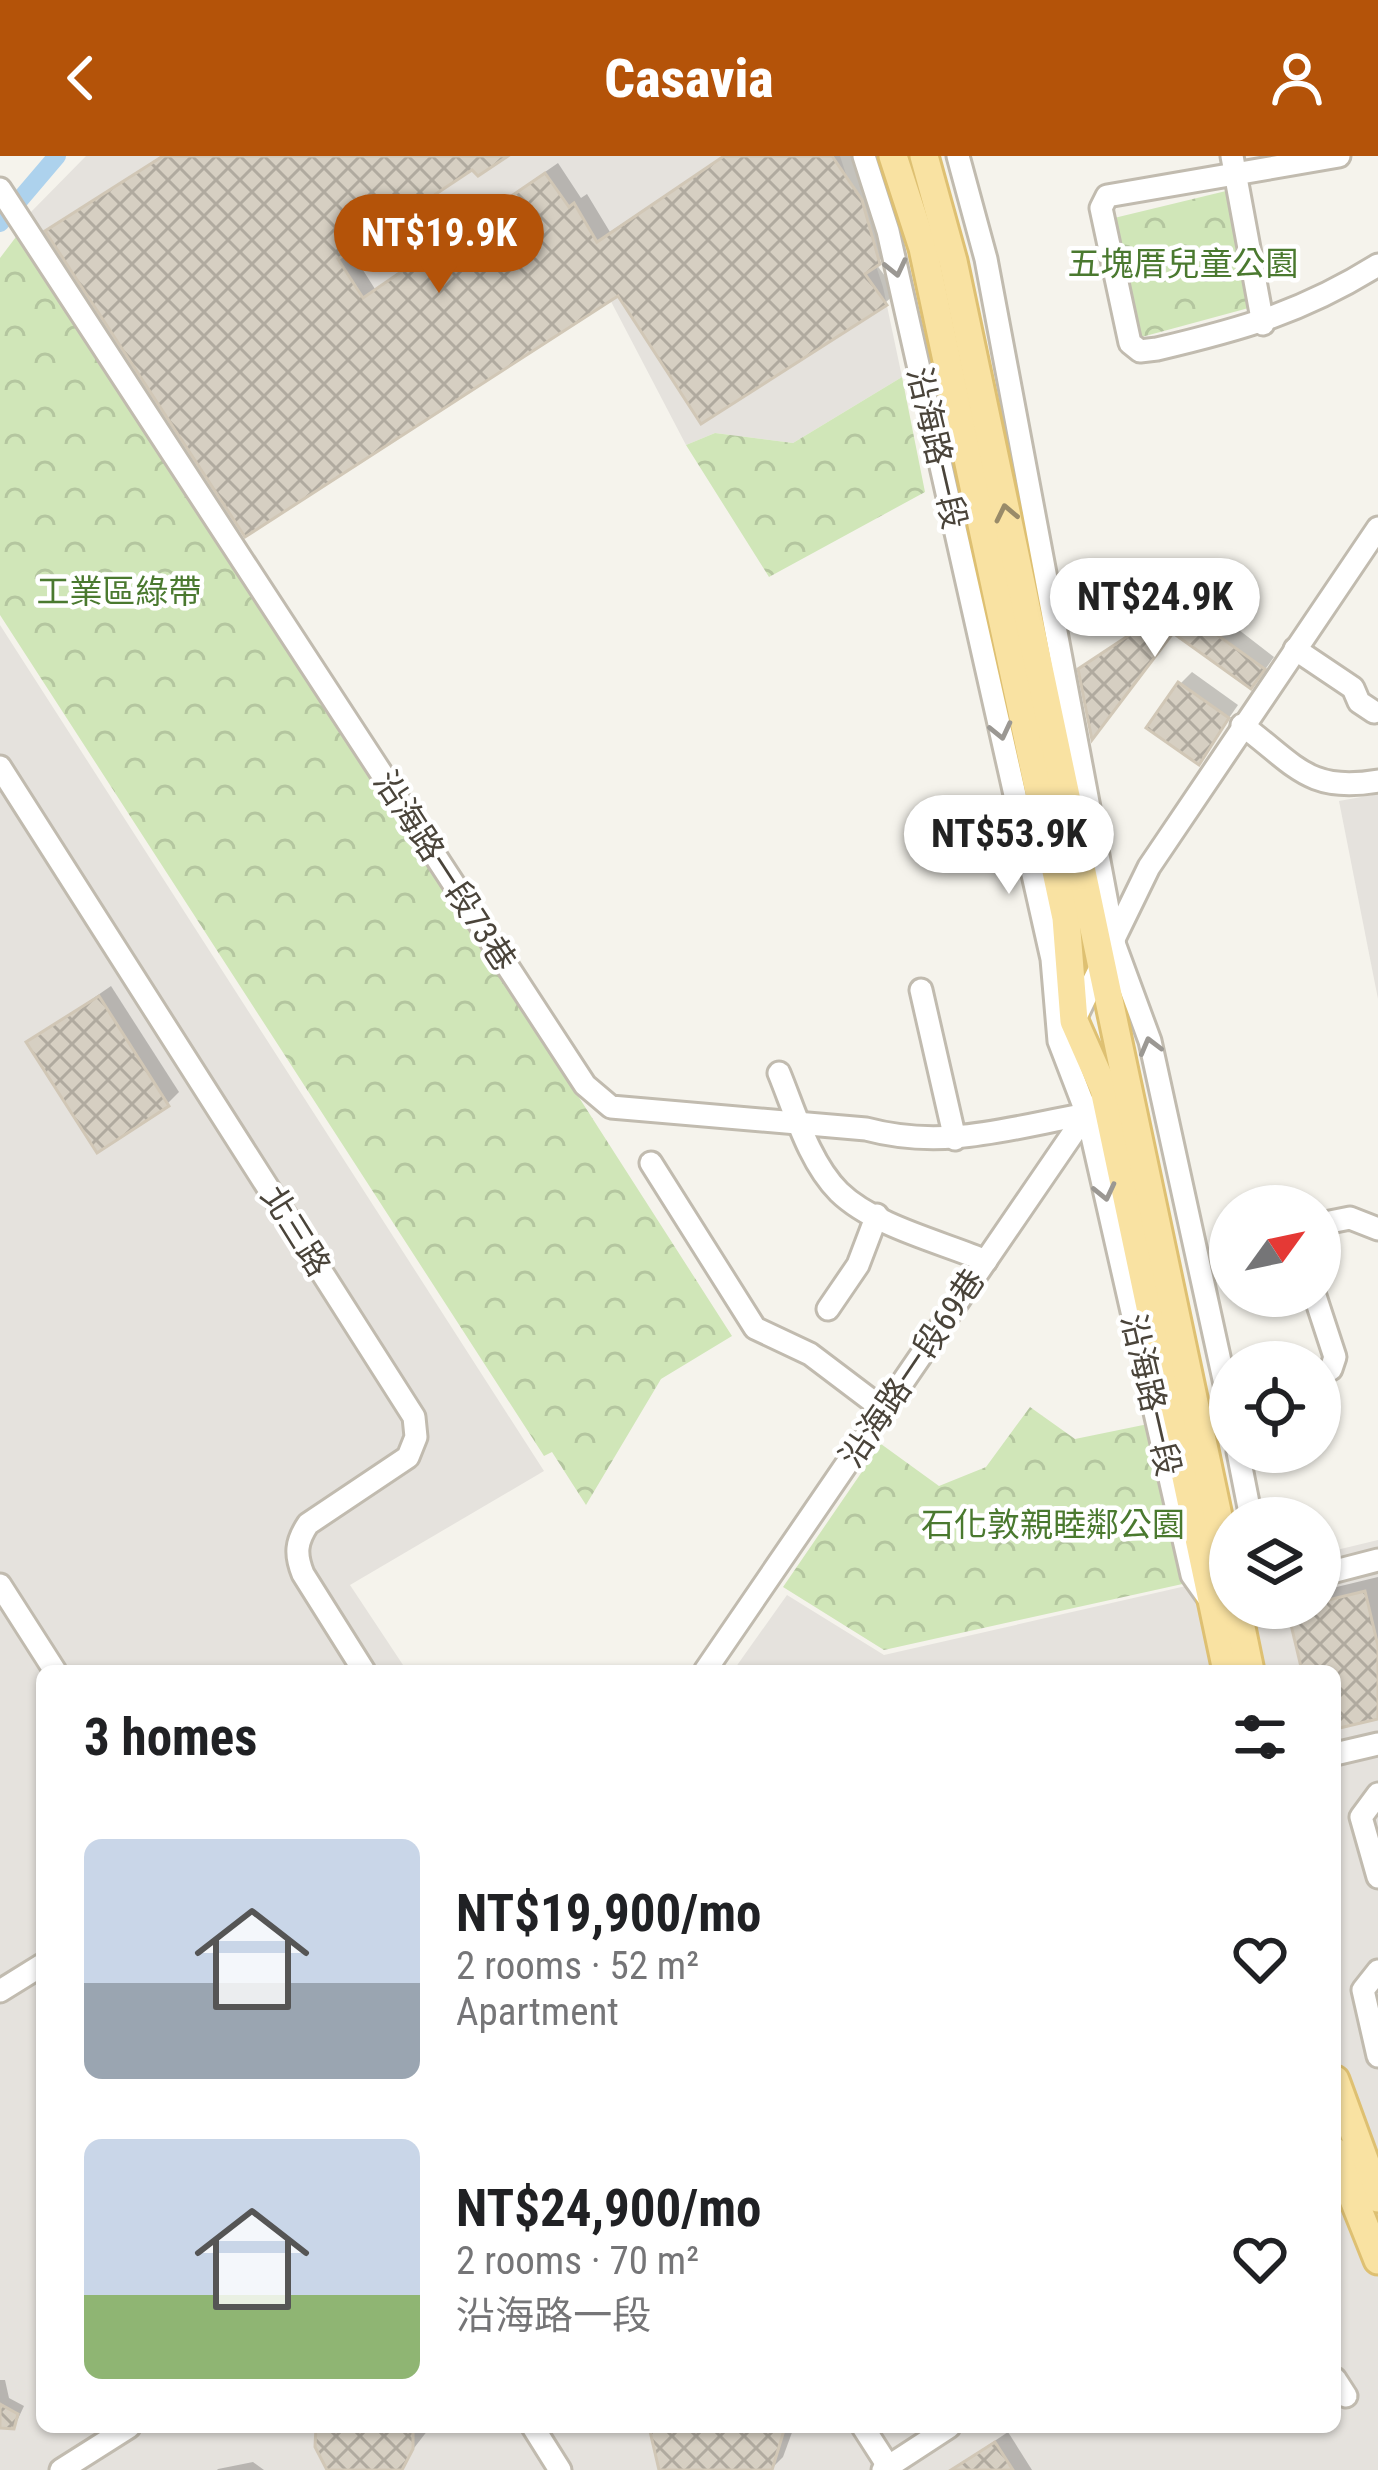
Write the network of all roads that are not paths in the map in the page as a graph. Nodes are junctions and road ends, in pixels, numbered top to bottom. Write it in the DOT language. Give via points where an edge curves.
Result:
graph roads {
  1 [pos="864,156"];
  2 [pos="892,156"];
  3 [pos="924,156"];
  4 [pos="958,156"];
  5 [pos="1339,156"];
  6 [pos="1233,166"];
  7 [pos="0,189"];
  8 [pos="1378,265"];
  9 [pos="1263,324"];
  10 [pos="1378,528"];
  11 [pos="1295,649"];
  12 [pos="1374,712"];
  13 [pos="1242,725"];
  14 [pos="0,766"];
  15 [pos="1378,781"];
  16 [pos="1115,946"];
  17 [pos="1099,972"];
  18 [pos="921,990"];
  19 [pos="1067,1031"];
  20 [pos="779,1073"];
  21 [pos="1113,1078"];
  22 [pos="1087,1114"];
  23 [pos="801,1127"];
  24 [pos="955,1138"];
  25 [pos="651,1162"];
  26 [pos="877,1215"];
  27 [pos="1341,1220"];
  28 [pos="1378,1229"];
  29 [pos="986,1262"];
  30 [pos="828,1310"];
  31 [pos="1217,1341"];
  32 [pos="884,1410"];
  33 [pos="1212,1497"];
  34 [pos="1209,1520"];
  35 [pos="1378,1560"];
  36 [pos="1341,1570"];
  37 [pos="0,1585"];
  38 [pos="1209,1589"];
  39 [pos="1227,1629"];
  40 [pos="1236,1629"];
  41 [pos="51,1665"];
  42 [pos="360,1665"];
  43 [pos="709,1665"];
  44 [pos="1227,1665"];
  45 [pos="1248,1665"];
  46 [pos="1378,1744"];
  47 [pos="1341,1753"];
  48 [pos="1378,1794"];
  49 [pos="1378,1877"];
  50 [pos="36,1968"];
  51 [pos="1378,1971"];
  52 [pos="0,1991"];
  53 [pos="1378,2056"];
  54 [pos="1341,2096"];
  55 [pos="1341,2167"];
  56 [pos="1378,2198"];
  57 [pos="1378,2260"];
  58 [pos="120,2433"];
  59 [pos="537,2433"];
  60 [pos="866,2433"];
  61 [pos="940,2433"];
  62 [pos="885,2468"];
  63 [pos="61,2470"];
  64 [pos="560,2470"];
  1 -- 19 [label="street, 沿海路一段, one-way" via="888,231"];
  2 -- 19 [label="main road, 沿海路一段" via="923,248 1066,918"];
  17 -- 3 [label="main road, 沿海路一段, one-way" via="953,262"];
  4 -- 16 [label="street" via="986,260"];
  5 -- 6 [label="street"];
  6 -- 9 [label="street"];
  6 -- 9 [label="street" via="1107,196 1101,208 1130,343 1141,351"];
  7 -- 23 [label="street, 沿海路一段73巷" via="585,1085 610,1107"];
  8 -- 9 [label="street"];
  10 -- 11 [label="street"];
  11 -- 12 [label="street"];
  11 -- 13 [label="street"];
  13 -- 15 [label="street" via="1318,781 1337,788"];
  13 -- 16 [label="street" via="1149,867"];
  14 -- 42 [label="street, 北三路" via="414,1417 408,1457 308,1524 298,1539 303,1574"];
  16 -- 17 [label="street"];
  31 -- 16 [label="street, one-way" via="1150,1041"];
  17 -- 19 [label="street"];
  17 -- 21 [label="main road, 沿海路一段"];
  18 -- 24 [label="street"];
  19 -- 21 [label="main road, 沿海路一段"];
  19 -- 22 [label="street, 沿海路一段"];
  20 -- 23 [label="street"];
  21 -- 22 [label="street, 沿海路一段69巷"];
  21 -- 33 [label="main road, 沿海路一段"];
  21 -- 34 [label="main road, 沿海路一段"];
  22 -- 24 [label="street, 沿海路一段73巷"];
  22 -- 29 [label="street, 沿海路一段69巷"];
  22 -- 38 [label="street, 沿海路一段, one-way" via="1192,1575"];
  23 -- 24 [label="street, 沿海路一段73巷"];
  23 -- 26 [label="street" via="838,1191"];
  25 -- 32 [label="street" via="755,1328 810,1354"];
  26 -- 29 [label="street"];
  26 -- 30 [label="street" via="858,1265"];
  27 -- 28 [label="street"];
  29 -- 32 [label="street, 沿海路一段69巷"];
  32 -- 43 [label="street, 沿海路一段69巷"];
  35 -- 36 [label="street"];
  37 -- 41 [label="street"];
  39 -- 44 [label="main road"];
  40 -- 45 [label="main road"];
  46 -- 47 [label="street"];
  48 -- 49 [label="street" via="1361,1816"];
  50 -- 52 [label="street"];
  51 -- 53 [label="street" via="1363,1990"];
  54 -- 56 [label="main road"];
  55 -- 57 [label="main road"];
  58 -- 63 [label="street"];
  59 -- 64 [label="street"];
  60 -- 62 [label="street"];
  61 -- 62 [label="street"];
}
